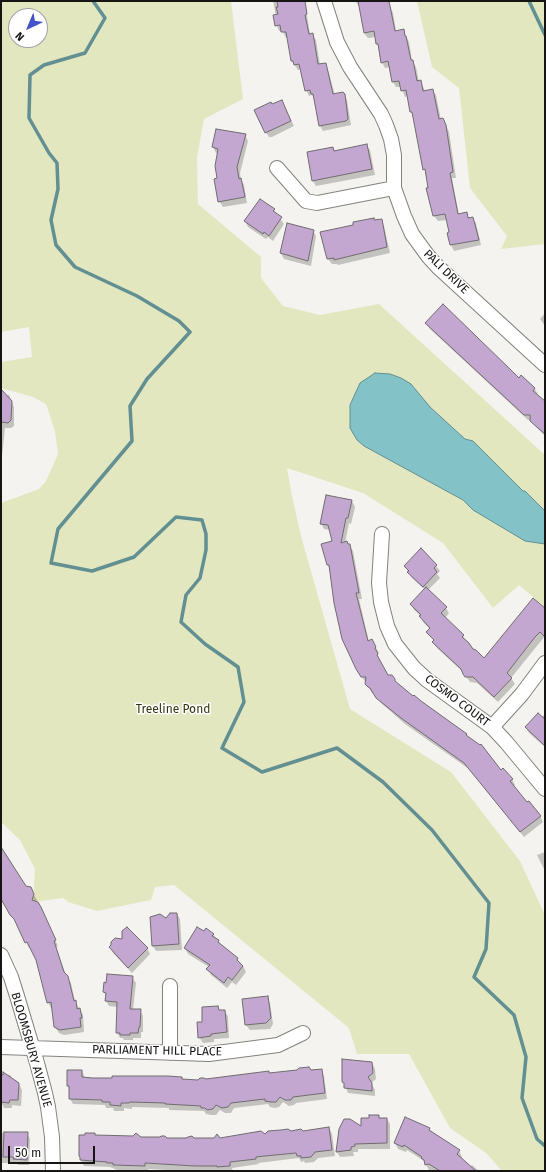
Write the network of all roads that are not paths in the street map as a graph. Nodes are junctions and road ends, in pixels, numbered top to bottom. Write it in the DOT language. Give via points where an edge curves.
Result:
graph roads {
  1 [pos="324,1"];
  2 [pos="277,168"];
  3 [pos="394,188"];
  4 [pos="545,365"];
  5 [pos="382,534"];
  6 [pos="545,663"];
  7 [pos="492,727"];
  8 [pos="545,789"];
  9 [pos="1,955"];
  10 [pos="170,986"];
  11 [pos="303,1033"];
  12 [pos="1,1047"];
  13 [pos="32,1048"];
  14 [pos="170,1053"];
  15 [pos="52,1171"];
  1 -- 3 [label="street, PALI DRIVE" via="337,42 386,125 394,154"];
  2 -- 3 [label="street" via="306,201 317,203"];
  3 -- 4 [label="street, PALI DRIVE" via="412,234 428,256"];
  5 -- 7 [label="street, COSMO COURT" via="379,583 381,602 395,644 426,680"];
  6 -- 7 [label="street" via="522,694"];
  7 -- 8 [label="street, COSMO COURT"];
  9 -- 13 [label="street, BLOOMSBURY AVENUE" via="11,978"];
  10 -- 14 [label="street"];
  11 -- 14 [label="street, PARLIAMENT HILL PLACE" via="278,1045 209,1054"];
  12 -- 13 [label="street, PARLIAMENT HILL PLACE"];
  13 -- 14 [label="street, PARLIAMENT HILL PLACE"];
  13 -- 15 [label="street, BLOOMSBURY AVENUE" via="48,1107 52,1137"];
}
